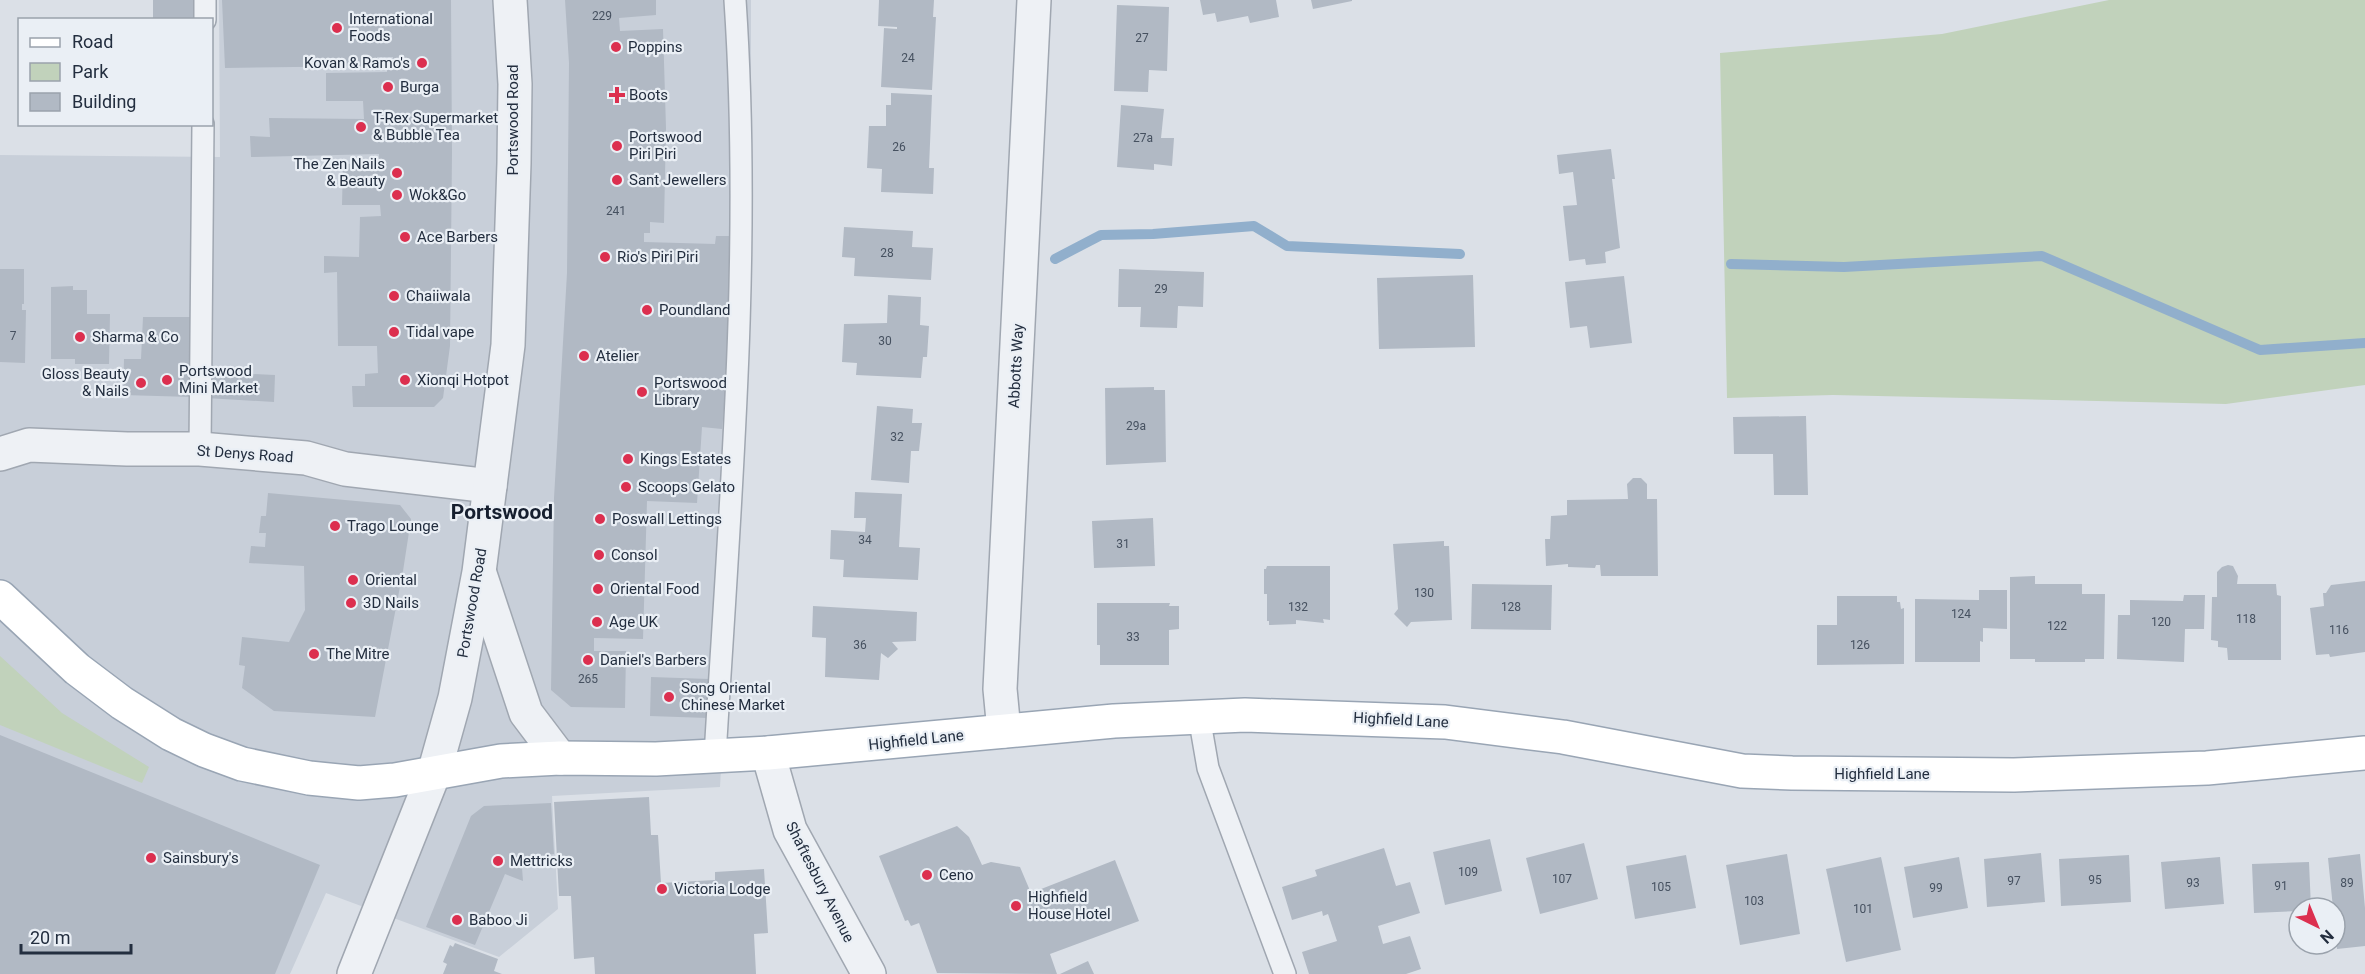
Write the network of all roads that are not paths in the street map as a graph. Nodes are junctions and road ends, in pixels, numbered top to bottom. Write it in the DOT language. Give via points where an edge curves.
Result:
graph roads {
  1 [pos="205,0"];
  2 [pos="510,0"];
  3 [pos="735,0"];
  4 [pos="1034,0"];
  5 [pos="205,18"];
  6 [pos="203,126"];
  7 [pos="200,449"];
  8 [pos="0,454"];
  9 [pos="490,486"];
  10 [pos="479,572"];
  11 [pos="0,597"];
  12 [pos="1199,716"];
  13 [pos="1004,731"];
  14 [pos="768,753"];
  15 [pos="2365,753"];
  16 [pos="716,756"];
  17 [pos="560,758"];
  18 [pos="434,772"];
  19 [pos="354,974"];
  20 [pos="869,974"];
  21 [pos="1285,974"];
  1 -- 5 [label="lane"];
  2 -- 9 [label="street, Portswood Road" via="515,84 508,345"];
  3 -- 16 [label="lane" via="741,181 739,358"];
  4 -- 13 [label="street, Abbotts Way" via="1000,689"];
  6 -- 7 [label="lane"];
  7 -- 8 [label="street, St Denys Road" via="28,445"];
  7 -- 9 [label="street, St Denys Road" via="306,458 345,469"];
  9 -- 10 [label="street, Portswood Road"];
  10 -- 17 [label="street" via="526,713"];
  10 -- 18 [label="street, Portswood Road" via="455,698"];
  11 -- 18 [label="main road" via="77,669 171,734 204,750 242,764 309,778 359,783"];
  12 -- 13 [label="main road, Highfield Lane"];
  12 -- 15 [label="main road, Highfield Lane" via="1445,722 1597,742 1742,771 1792,773 2014,775 2207,768"];
  12 -- 21 [label="lane" via="1208,768"];
  13 -- 14 [label="main road, Highfield Lane"];
  14 -- 16 [label="main road, Highfield Lane"];
  14 -- 20 [label="street, Shaftesbury Avenue" via="790,830"];
  16 -- 17 [label="main road, Highfield Lane"];
  17 -- 18 [label="main road, Highfield Lane" via="501,761"];
  18 -- 19 [label="street, Portswood Road"];
}
